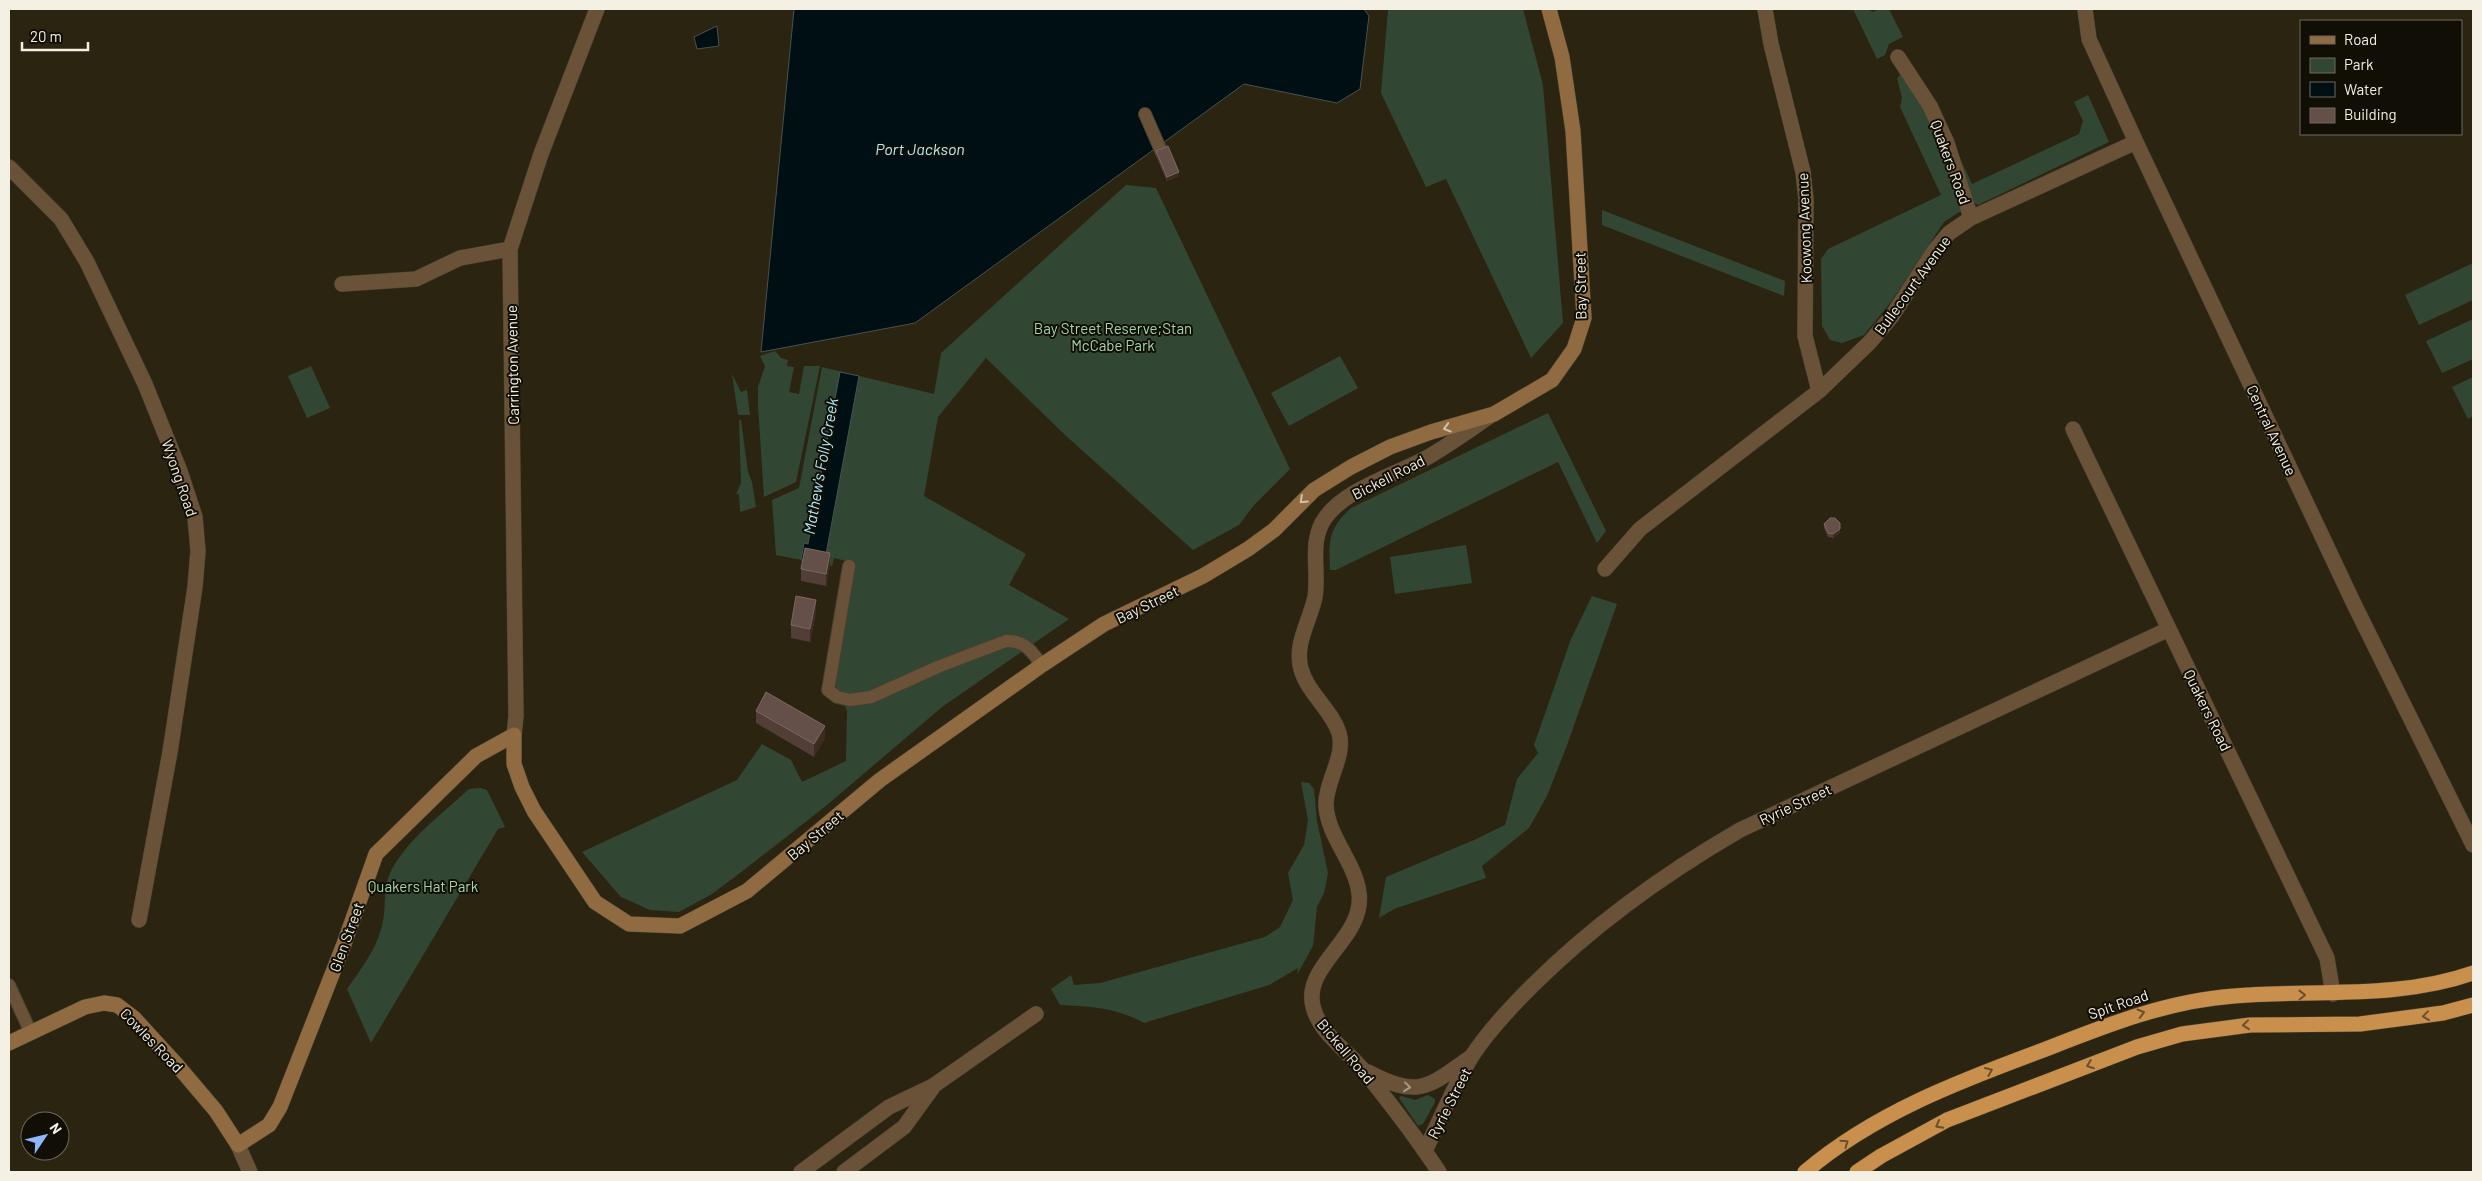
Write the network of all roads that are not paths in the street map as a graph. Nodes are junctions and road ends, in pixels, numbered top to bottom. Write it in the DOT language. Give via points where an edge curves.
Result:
graph roads {
  1 [pos="597,9"];
  2 [pos="1549,9"];
  3 [pos="1765,9"];
  4 [pos="2085,9"];
  5 [pos="1898,57"];
  6 [pos="1145,114"];
  7 [pos="2136,142"];
  8 [pos="1162,153"];
  9 [pos="9,167"];
  10 [pos="1971,218"];
  11 [pos="510,249"];
  12 [pos="342,284"];
  13 [pos="1819,391"];
  14 [pos="1494,414"];
  15 [pos="2073,429"];
  16 [pos="849,566"];
  17 [pos="1605,569"];
  18 [pos="2169,629"];
  19 [pos="1042,666"];
  20 [pos="514,735"];
  21 [pos="2473,845"];
  22 [pos="139,920"];
  23 [pos="2473,973"];
  24 [pos="9,985"];
  25 [pos="2333,994"];
  26 [pos="2473,1005"];
  27 [pos="1036,1014"];
  28 [pos="31,1033"];
  29 [pos="9,1043"];
  30 [pos="1472,1056"];
  31 [pos="1363,1069"];
  32 [pos="933,1086"];
  33 [pos="238,1145"];
  34 [pos="1425,1151"];
  35 [pos="250,1172"];
  36 [pos="802,1172"];
  37 [pos="844,1172"];
  38 [pos="1439,1172"];
  39 [pos="1805,1172"];
  40 [pos="1857,1172"];
  1 -- 11 [label="street, Carrington Avenue"];
  2 -- 14 [label="street, Bay Street" via="1562,57 1573,131 1584,318 1574,348 1552,380"];
  3 -- 13 [label="street, Koowong Avenue" via="1803,172 1807,255 1805,336"];
  4 -- 7 [label="street, Central Avenue" via="2089,39"];
  5 -- 10 [label="street, Quakers Road" via="1930,106 1948,143"];
  6 -- 8 [label="lane"];
  7 -- 10 [label="street, Bullecourt Avenue"];
  7 -- 21 [label="street, Central Avenue" via="2354,604"];
  9 -- 22 [label="street, Wyong Road" via="61,219 87,262 144,384 195,517 198,551 194,587 170,752"];
  10 -- 13 [label="street, Bullecourt Avenue" via="1949,233 1934,250 1892,316"];
  11 -- 12 [label="street" via="460,258 416,279"];
  11 -- 20 [label="street, Carrington Avenue"];
  13 -- 17 [label="street, Bullecourt Avenue" via="1640,528"];
  14 -- 19 [label="street, Bay Street, one-way" via="1390,447 1350,467 1314,490 1274,530 1248,549 1203,576 1104,624"];
  14 -- 31 [label="street, Bickell Road" via="1427,457 1343,500 1322,522 1316,538 1315,596 1298,657 1306,683 1340,735 1340,748 1326,804 1328,817 1352,869 1359,908 1354,924 1324,964 1311,993 1313,1009 1320,1023"];
  15 -- 18 [label="street, Quakers Road"];
  16 -- 19 [label="lane" via="828,690 837,697 850,700 871,697 1006,641 1024,644"];
  18 -- 25 [label="street, Quakers Road" via="2327,958"];
  18 -- 30 [label="street, Ryrie Street" via="1740,830 1692,858 1562,956 1515,1003"];
  19 -- 20 [label="street, Bay Street" via="880,780 748,892 680,926 629,924 595,902 526,795 514,764"];
  20 -- 33 [label="street, Glen Street" via="476,756 376,854 280,1107 270,1124"];
  23 -- 25 [label="highway, Spit Road" via="2423,986"];
  24 -- 28 [label="lane"];
  39 -- 25 [label="highway, Spit Road, one-way" via="1855,1136 1908,1105 2132,1016 2170,1005 2234,996"];
  26 -- 40 [label="highway, one-way" via="2443,1013 2360,1024 2250,1025 2182,1034 2137,1047 1947,1120"];
  27 -- 32 [label="street"];
  28 -- 29 [label="street, Cowles Road"];
  28 -- 33 [label="street, Cowles Road" via="97,1004 110,1003 123,1008 216,1111"];
  31 -- 30 [label="street, Ryrie Street, one-way" via="1386,1081 1414,1088 1428,1086"];
  30 -- 34 [label="street, Ryrie Street"];
  31 -- 34 [label="street, Bickell Road"];
  32 -- 36 [label="street" via="889,1107"];
  32 -- 37 [label="street" via="904,1127"];
  33 -- 35 [label="street"];
  34 -- 38 [label="street, Bickell Road"];
}
